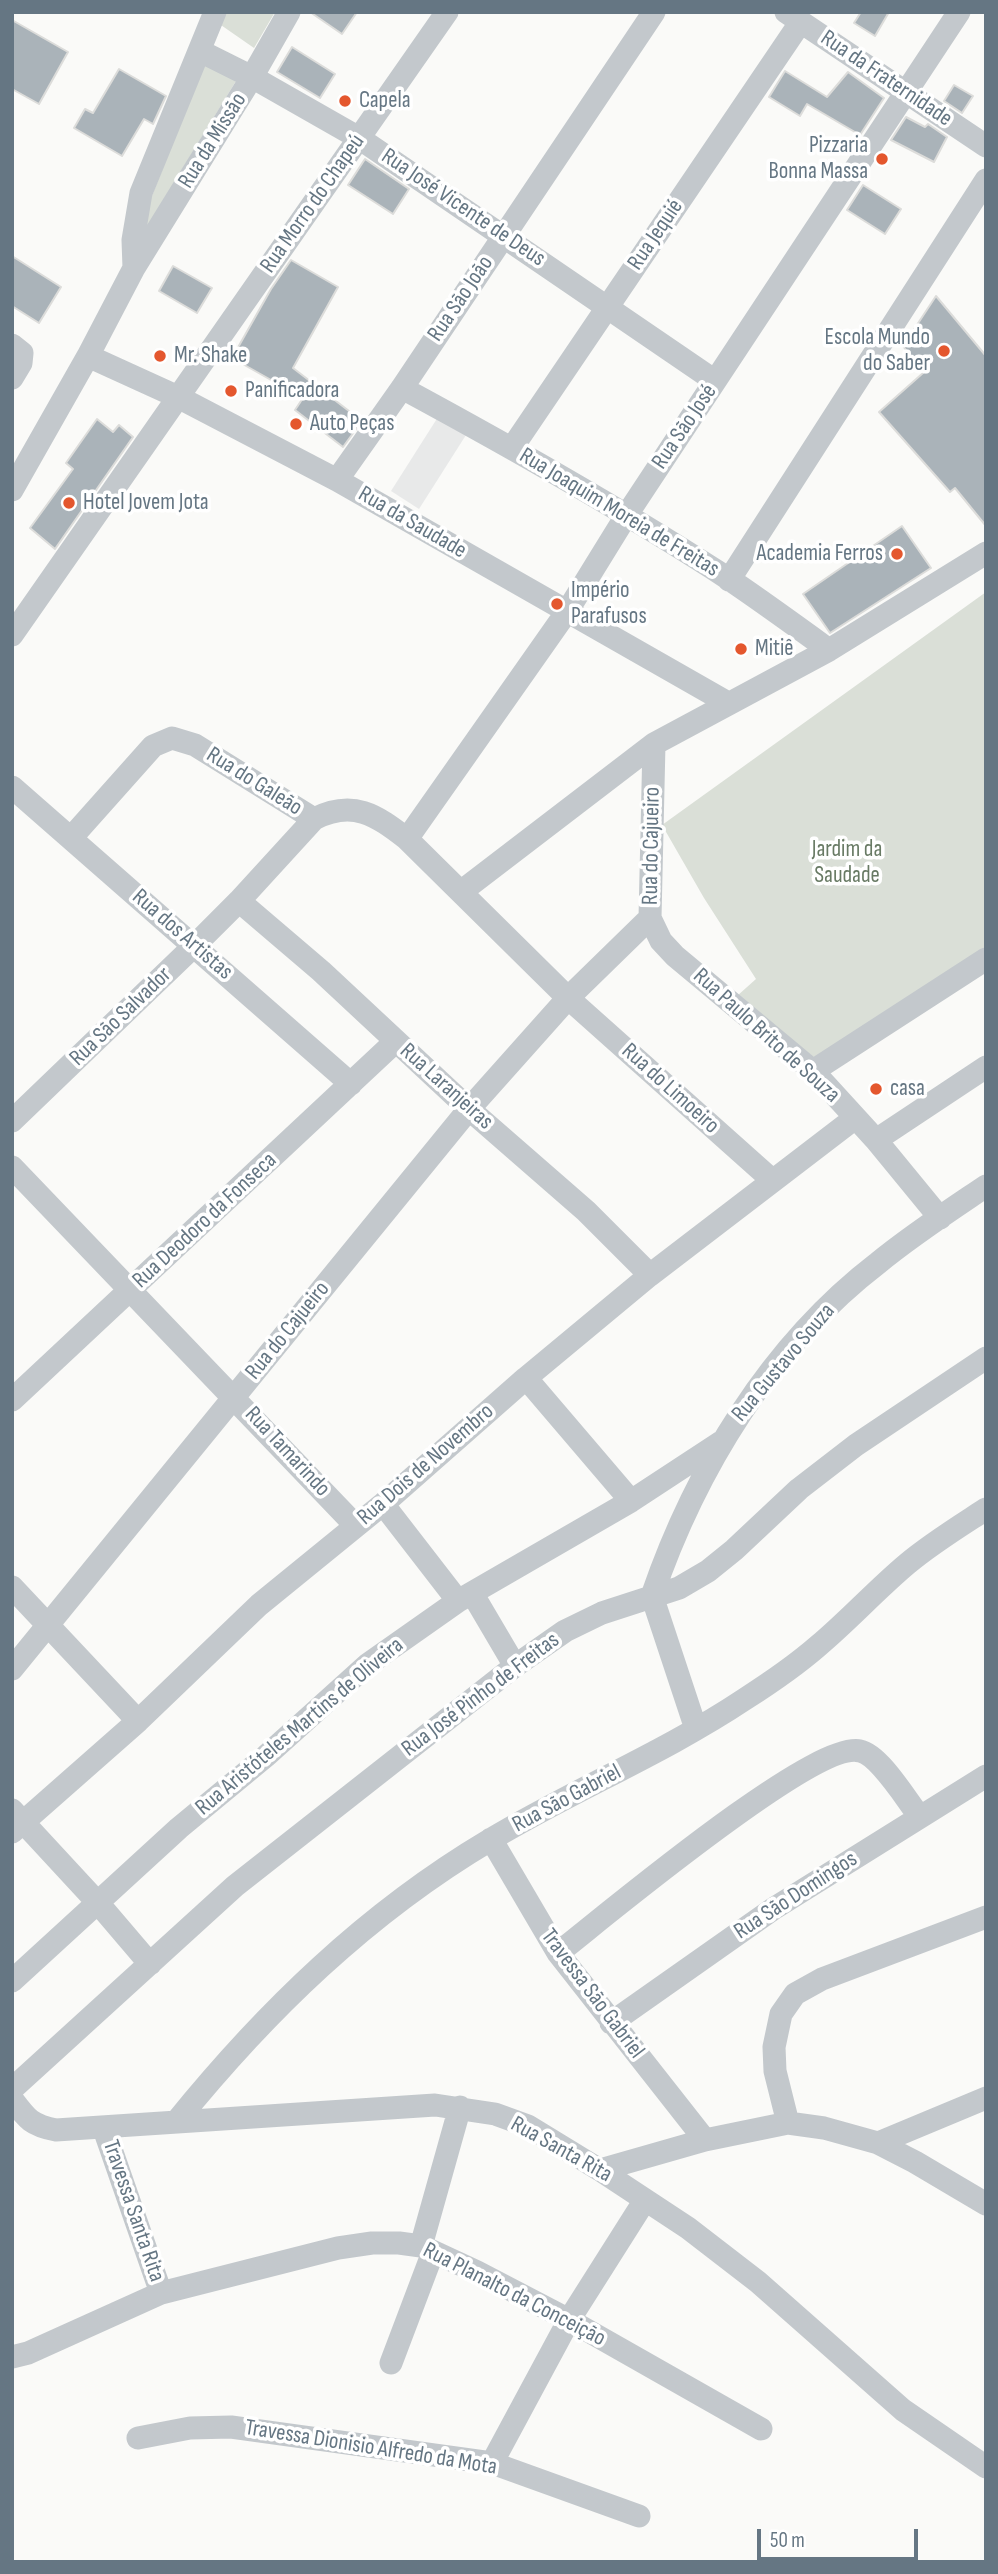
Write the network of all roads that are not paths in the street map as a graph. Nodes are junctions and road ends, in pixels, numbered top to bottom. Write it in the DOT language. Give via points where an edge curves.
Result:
graph roads {
  1 [pos="215,12"];
  2 [pos="289,12"];
  3 [pos="447,12"];
  4 [pos="654,12"];
  5 [pos="959,12"];
  6 [pos="793,17"];
  7 [pos="200,51"];
  8 [pos="252,77"];
  9 [pos="906,93"];
  10 [pos="359,138"];
  11 [pos="986,146"];
  12 [pos="986,180"];
  13 [pos="503,236"];
  14 [pos="134,268"];
  15 [pos="608,306"];
  16 [pos="12,345"];
  17 [pos="88,356"];
  18 [pos="12,378"];
  19 [pos="715,381"];
  20 [pos="402,388"];
  21 [pos="178,397"];
  22 [pos="512,447"];
  23 [pos="21,455"];
  24 [pos="337,480"];
  25 [pos="12,490"];
  26 [pos="626,516"];
  27 [pos="986,553"];
  28 [pos="729,580"];
  29 [pos="568,610"];
  30 [pos="12,635"];
  31 [pos="829,650"];
  32 [pos="728,703"];
  33 [pos="654,744"];
  34 [pos="12,787"];
  35 [pos="314,819"];
  36 [pos="71,838"];
  37 [pos="407,839"];
  38 [pos="462,891"];
  39 [pos="239,901"];
  40 [pos="650,918"];
  41 [pos="195,945"];
  42 [pos="986,959"];
  43 [pos="568,998"];
  44 [pos="396,1041"];
  45 [pos="986,1067"];
  46 [pos="813,1072"];
  47 [pos="351,1084"];
  48 [pos="469,1109"];
  49 [pos="855,1118"];
  50 [pos="12,1121"];
  51 [pos="876,1140"];
  52 [pos="12,1167"];
  53 [pos="772,1180"];
  54 [pos="986,1186"];
  55 [pos="940,1218"];
  56 [pos="650,1275"];
  57 [pos="130,1291"];
  58 [pos="986,1358"];
  59 [pos="526,1378"];
  60 [pos="234,1398"];
  61 [pos="12,1400"];
  62 [pos="721,1442"];
  63 [pos="631,1501"];
  64 [pos="383,1504"];
  65 [pos="986,1509"];
  66 [pos="356,1526"];
  67 [pos="12,1587"];
  68 [pos="652,1596"];
  69 [pos="465,1597"];
  70 [pos="47,1625"];
  71 [pos="515,1666"];
  72 [pos="12,1668"];
  73 [pos="138,1721"];
  74 [pos="696,1729"];
  75 [pos="986,1776"];
  76 [pos="920,1818"];
  77 [pos="16,1821"];
  78 [pos="491,1839"];
  79 [pos="98,1903"];
  80 [pos="986,1917"];
  81 [pos="558,1953"];
  82 [pos="150,1964"];
  83 [pos="12,1981"];
  84 [pos="611,2023"];
  85 [pos="12,2089"];
  86 [pos="986,2098"];
  87 [pos="12,2099"];
  88 [pos="460,2108"];
  89 [pos="176,2122"];
  90 [pos="788,2123"];
  91 [pos="104,2129"];
  92 [pos="705,2140"];
  93 [pos="878,2143"];
  94 [pos="600,2170"];
  95 [pos="645,2200"];
  96 [pos="986,2204"];
  97 [pos="427,2249"];
  98 [pos="161,2293"];
  99 [pos="569,2320"];
  100 [pos="12,2357"];
  101 [pos="391,2362"];
  102 [pos="761,2429"];
  103 [pos="138,2438"];
  104 [pos="492,2463"];
  105 [pos="986,2467"];
  106 [pos="639,2516"];
  1 -- 7 [label="street, Rua da Missão"];
  2 -- 8 [label="street, Rua da Missão"];
  3 -- 10 [label="street, Rua Morro do Chapeú"];
  4 -- 13 [label="street, Rua São João"];
  5 -- 9 [label="street, Rua São José"];
  6 -- 9 [label="street, Rua da Fraternidade"];
  6 -- 15 [label="street, Rua Jequié"];
  7 -- 8 [label="street, Rua José Vicente de Deus"];
  7 -- 14 [label="street, Rua da Missão" via="141,193 133,240"];
  8 -- 10 [label="street, Rua José Vicente de Deus"];
  8 -- 14 [label="street, Rua da Missão"];
  9 -- 11 [label="street, Rua da Fraternidade"];
  9 -- 19 [label="street, Rua São José"];
  10 -- 13 [label="street, Rua José Vicente de Deus"];
  10 -- 21 [label="street, Rua Morro do Chapeú"];
  12 -- 28 [label="street"];
  13 -- 15 [label="street, Rua José Vicente de Deus"];
  13 -- 20 [label="street, Rua São João"];
  14 -- 17 [label="street, Rua da Missão"];
  15 -- 19 [label="street, Rua José Vicente de Deus"];
  15 -- 22 [label="street, Rua Jequié"];
  16 -- 18 [label="street" via="22,353"];
  17 -- 21 [label="street, Rua da Saudade"];
  17 -- 23 [label="street, Rua da Missão"];
  19 -- 26 [label="street, Rua São José"];
  20 -- 22 [label="street, Rua Joaquim Moreia de Freitas"];
  20 -- 24 [label="street, Rua São João"];
  21 -- 24 [label="street, Rua da Saudade"];
  21 -- 30 [label="street, Rua Morro do Chapeú"];
  22 -- 26 [label="street, Rua Joaquim Moreia de Freitas"];
  23 -- 25 [label="street, Rua da Missão"];
  24 -- 29 [label="street, Rua da Saudade"];
  26 -- 28 [label="street, Rua Joaquim Moreia de Freitas"];
  26 -- 29 [label="street, Rua São José"];
  27 -- 31 [label="street"];
  28 -- 31 [label="street, Rua Joaquim Moreia de Freitas"];
  29 -- 32 [label="street, Rua da Saudade"];
  29 -- 37 [label="street, Rua São José"];
  31 -- 32 [label="street"];
  32 -- 33 [label="street"];
  33 -- 38 [label="street"];
  33 -- 40 [label="street, Rua do Cajueiro"];
  34 -- 36 [label="street, Rua dos Artistas"];
  35 -- 36 [label="street, Rua do Galeão" via="195,745 172,738 153,746"];
  35 -- 37 [label="street" via="329,811 358,810 378,816"];
  35 -- 39 [label="street, Rua São Salvador"];
  36 -- 41 [label="street, Rua dos Artistas"];
  37 -- 38 [label="street"];
  38 -- 43 [label="street"];
  39 -- 41 [label="street, Rua São Salvador"];
  39 -- 44 [label="street, Rua Laranjeiras"];
  40 -- 43 [label="street, Rua do Cajueiro"];
  40 -- 46 [label="street, Rua Paulo Brito de Souza" via="661,941 676,956"];
  41 -- 47 [label="street, Rua dos Artistas"];
  41 -- 50 [label="street, Rua São Salvador"];
  42 -- 46 [label="street"];
  43 -- 48 [label="street, Rua do Cajueiro"];
  43 -- 53 [label="street, Rua do Limoeiro"];
  44 -- 47 [label="street, Rua Deodoro da Fonseca"];
  44 -- 48 [label="street, Rua Laranjeiras"];
  45 -- 51 [label="street"];
  46 -- 49 [label="street, Rua Paulo Brito de Souza"];
  47 -- 57 [label="street, Rua Deodoro da Fonseca"];
  48 -- 56 [label="street, Rua Laranjeiras" via="586,1211"];
  48 -- 60 [label="street, Rua do Cajueiro"];
  49 -- 51 [label="street, Rua Paulo Brito de Souza"];
  49 -- 53 [label="street, Rua Dois de Novembro"];
  51 -- 55 [label="street, Rua Paulo Brito de Souza"];
  52 -- 57 [label="street, Rua Tamarindo"];
  53 -- 56 [label="street, Rua Dois de Novembro"];
  54 -- 55 [label="street, Rua Gustavo Souza"];
  55 -- 62 [label="street, Rua Gustavo Souza" via="876,1264 819,1316 772,1370"];
  56 -- 59 [label="street, Rua Dois de Novembro"];
  57 -- 60 [label="street, Rua Tamarindo"];
  57 -- 61 [label="street, Rua Deodoro da Fonseca"];
  58 -- 68 [label="street, Rua José Pinho de Freitas" via="856,1445 708,1571 679,1588"];
  59 -- 63 [label="street"];
  59 -- 64 [label="street, Rua Dois de Novembro"];
  60 -- 66 [label="street, Rua Tamarindo"];
  60 -- 70 [label="street, Rua do Cajueiro"];
  62 -- 63 [label="street, Rua Aristóteles Martins de Oliveira"];
  62 -- 68 [label="street, Rua Gustavo Souza" via="685,1510"];
  63 -- 69 [label="street, Rua Aristóteles Martins de Oliveira"];
  64 -- 66 [label="street, Rua Dois de Novembro"];
  64 -- 69 [label="street"];
  65 -- 74 [label="street, Rua São Gabriel" via="910,1561 778,1677"];
  66 -- 73 [label="street, Rua Dois de Novembro" via="260,1605"];
  67 -- 70 [label="street"];
  68 -- 71 [label="street, Rua José Pinho de Freitas" via="565,1631"];
  68 -- 74 [label="street"];
  69 -- 71 [label="street"];
  69 -- 79 [label="street, Rua Aristóteles Martins de Oliveira" via="367,1665"];
  70 -- 72 [label="street, Rua do Cajueiro"];
  70 -- 73 [label="street"];
  71 -- 82 [label="street, Rua José Pinho de Freitas" via="235,1886"];
  73 -- 77 [label="street, Rua Dois de Novembro"];
  74 -- 78 [label="street, Rua São Gabriel"];
  75 -- 76 [label="street, Rua São Domingos"];
  76 -- 81 [label="street" via="867,1753 844,1751 824,1758 753,1801"];
  76 -- 84 [label="street, Rua São Domingos" via="772,1909"];
  77 -- 79 [label="street"];
  78 -- 81 [label="street, Travessa São Gabriel"];
  78 -- 89 [label="street, Rua São Gabriel" via="424,1881 350,1938 222,2065"];
  79 -- 82 [label="street"];
  79 -- 83 [label="street, Rua Aristóteles Martins de Oliveira"];
  80 -- 90 [label="street" via="822,1979 795,1994 781,2014 774,2047"];
  81 -- 84 [label="street, Travessa São Gabriel"];
  82 -- 85 [label="street, Rua José Pinho de Freitas"];
  84 -- 92 [label="street, Travessa São Gabriel"];
  86 -- 93 [label="street"];
  87 -- 91 [label="street, Rua Santa Rita" via="38,2126"];
  88 -- 89 [label="street, Rua Santa Rita" via="423,2106"];
  88 -- 94 [label="street, Rua Santa Rita" via="528,2126"];
  88 -- 97 [label="street"];
  89 -- 91 [label="street, Rua Santa Rita"];
  90 -- 92 [label="street"];
  90 -- 93 [label="street"];
  91 -- 98 [label="street, Travessa Santa Rita"];
  92 -- 94 [label="street"];
  93 -- 96 [label="street"];
  94 -- 95 [label="street, Rua Santa Rita"];
  95 -- 99 [label="street"];
  95 -- 105 [label="street, Rua Santa Rita" via="758,2282 903,2410"];
  97 -- 98 [label="street, Rua Planalto da Conceição" via="399,2243 338,2248"];
  97 -- 99 [label="street, Rua Planalto da Conceição"];
  97 -- 101 [label="street"];
  98 -- 100 [label="street, Rua Planalto da Conceição"];
  99 -- 102 [label="street, Rua Planalto da Conceição"];
  99 -- 104 [label="street"];
  103 -- 104 [label="street, Travessa Dionisio Alfredo da Mota" via="190,2428 231,2427"];
  104 -- 106 [label="street, Travessa Dionisio Alfredo da Mota"];
}
